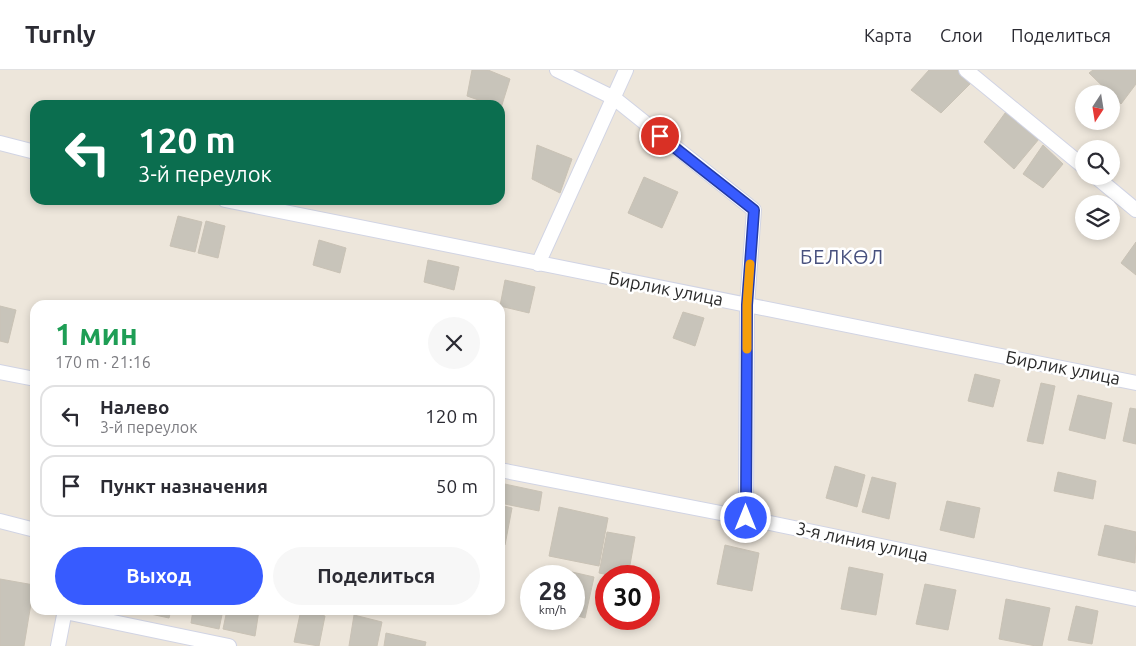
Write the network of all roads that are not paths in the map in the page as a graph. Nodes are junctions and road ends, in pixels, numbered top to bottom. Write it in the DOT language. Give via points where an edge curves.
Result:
graph roads {
  1 [pos="557,70"];
  2 [pos="626,70"];
  3 [pos="966,70"];
  4 [pos="614,98"];
  5 [pos="0,143"];
  6 [pos="30,151"];
  7 [pos="1075,160"];
  8 [pos="1106,185"];
  9 [pos="249,205"];
  10 [pos="1136,210"];
  11 [pos="538,264"];
  12 [pos="747,305"];
  13 [pos="0,372"];
  14 [pos="30,378"];
  15 [pos="1136,383"];
  16 [pos="505,471"];
  17 [pos="746,518"];
  18 [pos="0,521"];
  19 [pos="30,529"];
  20 [pos="1136,599"];
  21 [pos="64,615"];
  22 [pos="84,615"];
  23 [pos="58,646"];
  24 [pos="229,646"];
  1 -- 4 [label="street"];
  2 -- 4 [label="street"];
  3 -- 7 [label="street"];
  4 -- 11 [label="street"];
  4 -- 12 [label="street" via="754,210"];
  5 -- 6 [label="street"];
  8 -- 10 [label="street"];
  9 -- 11 [label="street, Бирлик улица"];
  11 -- 12 [label="street, Бирлик улица"];
  12 -- 15 [label="street, Бирлик улица"];
  12 -- 17 [label="street"];
  13 -- 14 [label="street"];
  16 -- 17 [label="street, 3-я линия улица"];
  17 -- 20 [label="street, 3-я линия улица"];
  18 -- 19 [label="street"];
  21 -- 23 [label="street"];
  22 -- 24 [label="street"];
}
